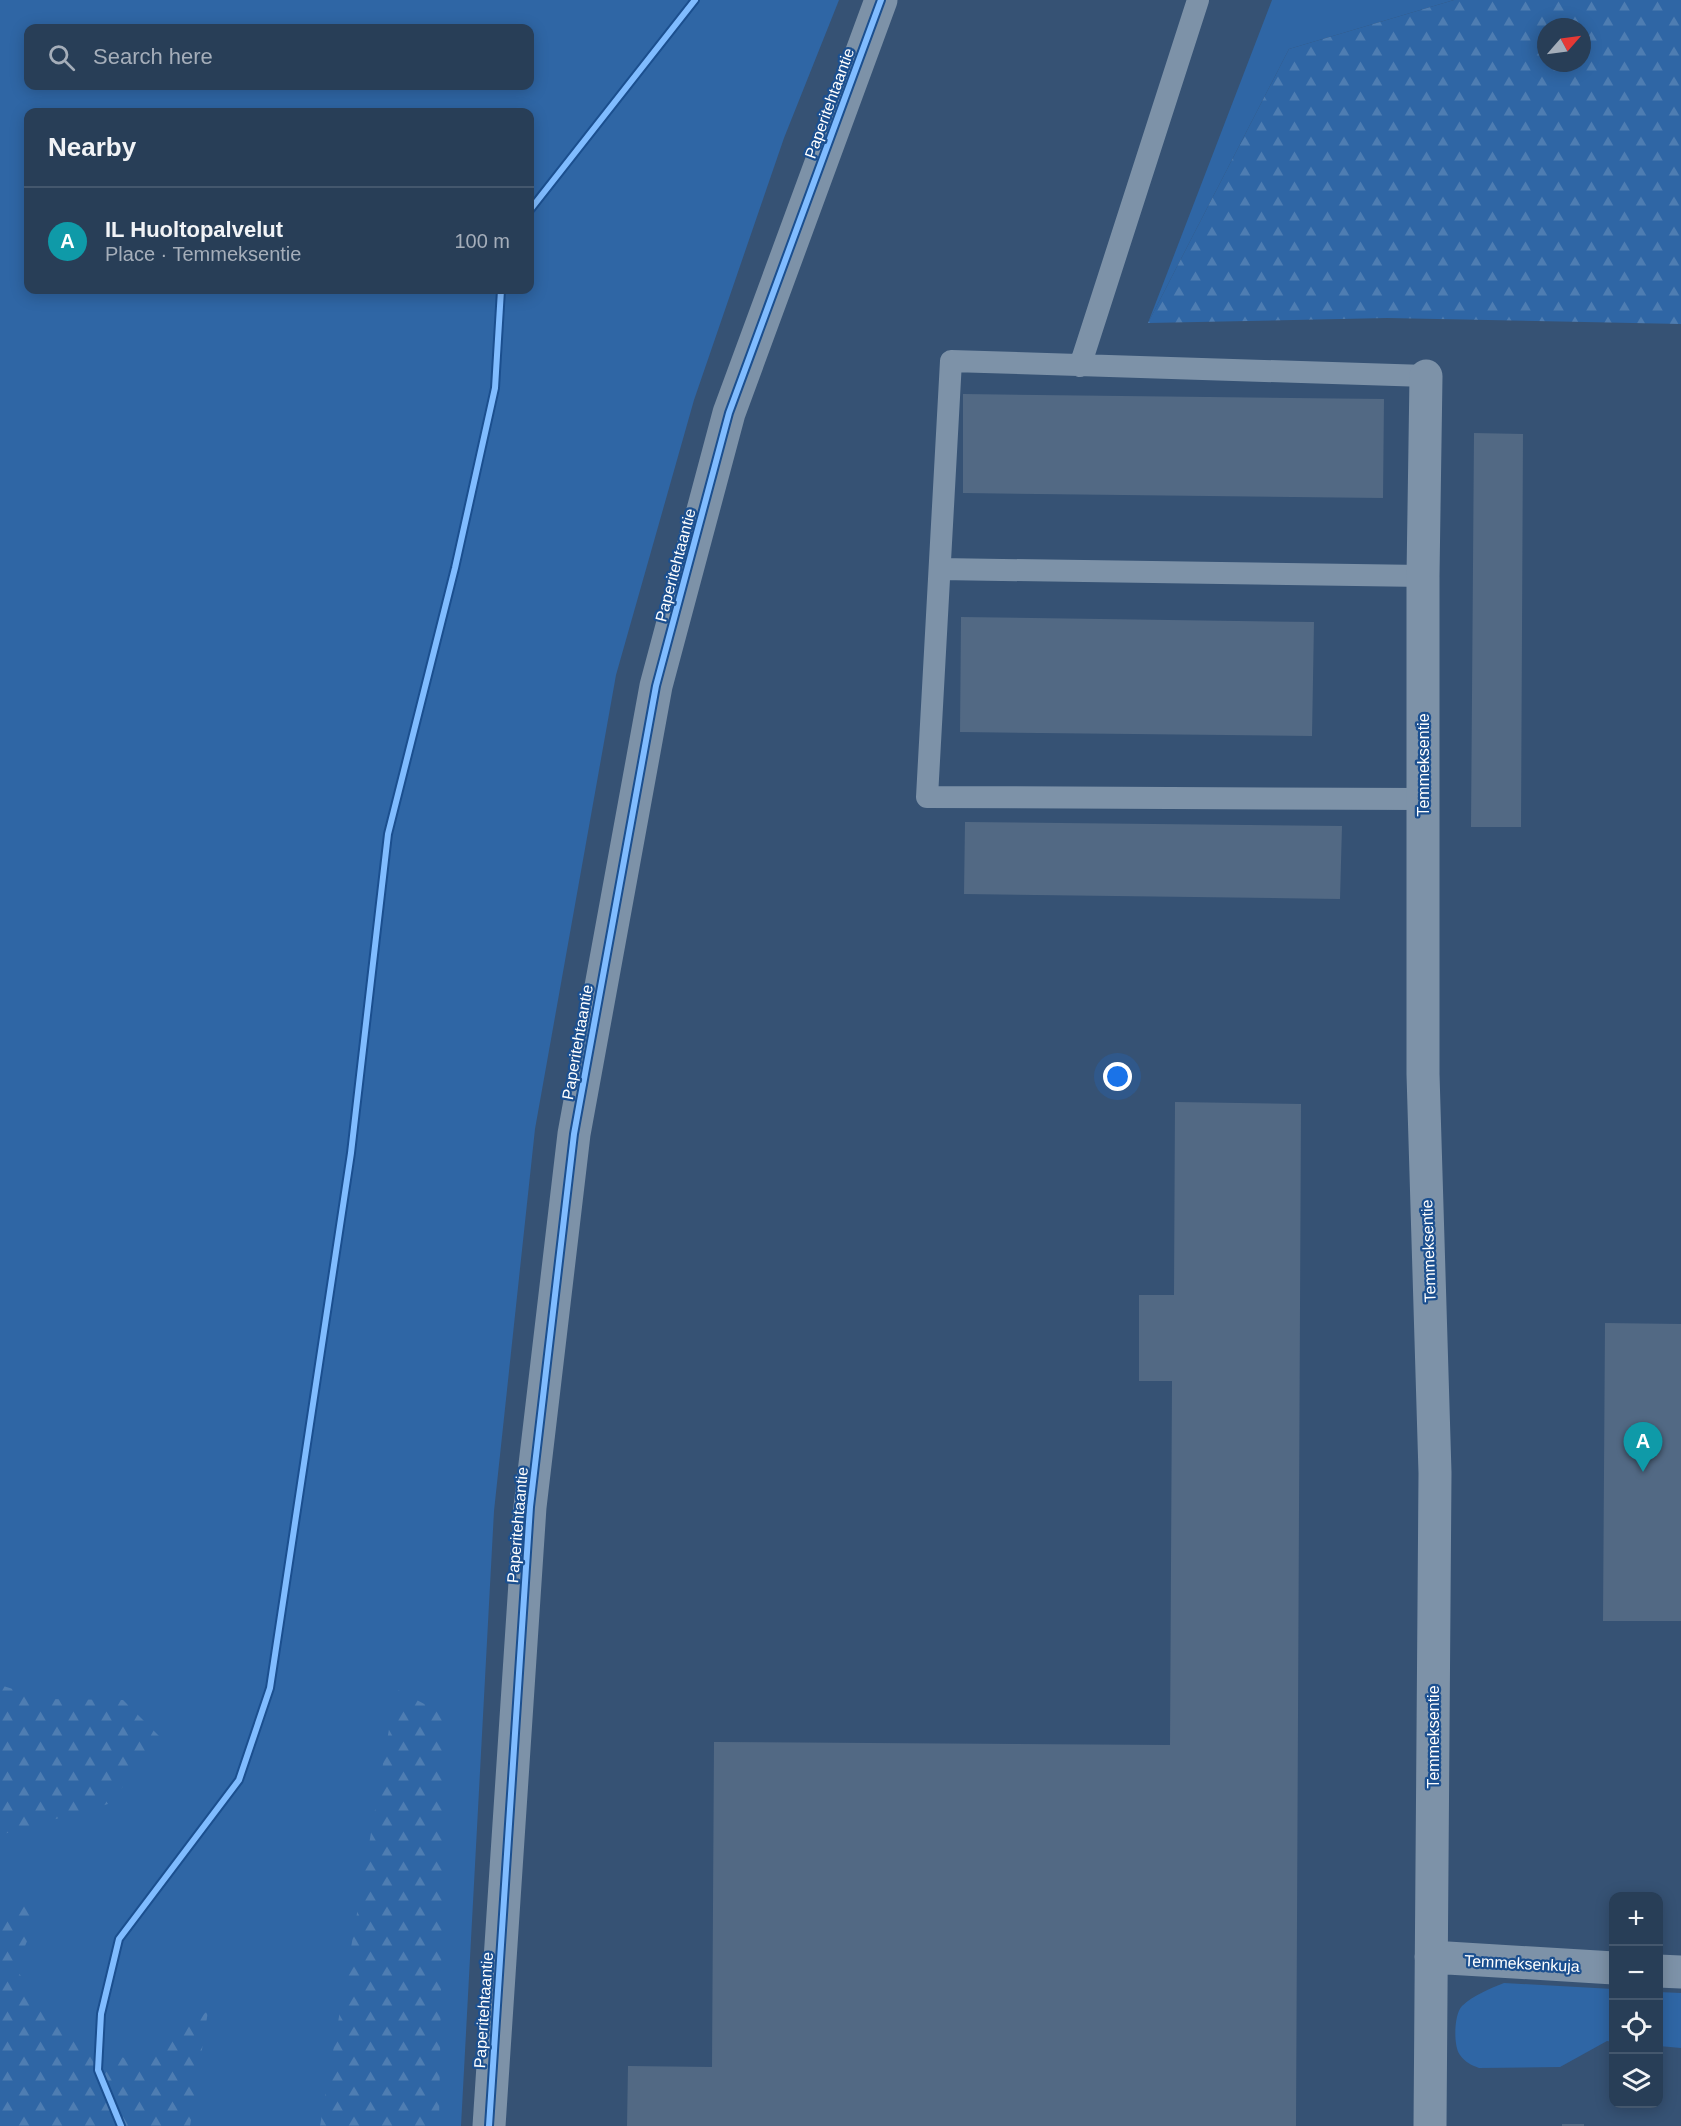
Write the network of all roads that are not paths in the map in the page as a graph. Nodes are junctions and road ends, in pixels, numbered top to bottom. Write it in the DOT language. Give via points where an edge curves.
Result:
graph roads {
  1 [pos="881,0"];
  2 [pos="1198,0"];
  3 [pos="1080,366"];
  4 [pos="1426,376"];
  5 [pos="940,569"];
  6 [pos="1423,576"];
  7 [pos="1423,799"];
  8 [pos="1431,1957"];
  9 [pos="1609,1968"];
  10 [pos="1663,1971"];
  11 [pos="1681,1972"];
  12 [pos="489,2126"];
  13 [pos="1430,2126"];
  1 -- 12 [label="street, Paperitehtaantie" via="729,413 656,686 574,1134 530,1507"];
  2 -- 3 [label="lane"];
  3 -- 4 [label="lane"];
  3 -- 5 [label="lane" via="951,361"];
  4 -- 6 [label="street, Temmeksentie"];
  5 -- 6 [label="lane"];
  5 -- 7 [label="lane" via="927,797"];
  6 -- 7 [label="street, Temmeksentie"];
  7 -- 8 [label="street, Temmeksentie" via="1423,1074 1435,1473"];
  8 -- 9 [label="street, Temmeksenkuja"];
  8 -- 13 [label="street, Temmeksentie"];
  10 -- 11 [label="street"];
}
